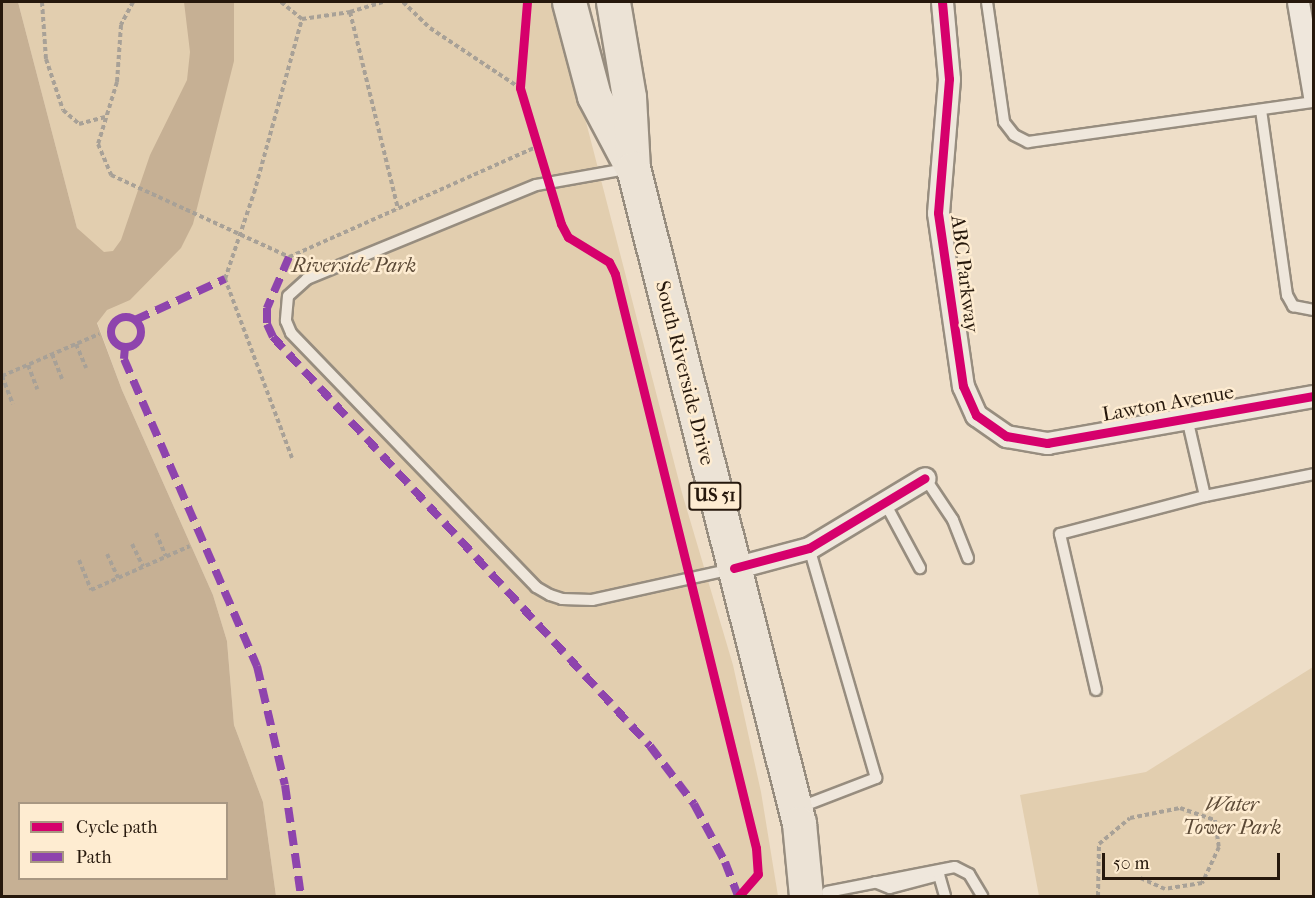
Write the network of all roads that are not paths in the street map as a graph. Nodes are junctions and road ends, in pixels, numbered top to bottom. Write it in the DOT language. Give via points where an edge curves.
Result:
graph roads {
  1 [pos="569,2"];
  2 [pos="613,2"];
  3 [pos="942,2"];
  4 [pos="987,2"];
  5 [pos="1298,2"];
  6 [pos="1314,96"];
  7 [pos="1314,102"];
  8 [pos="1260,111"];
  9 [pos="633,168"];
  10 [pos="1314,310"];
  11 [pos="1314,396"];
  12 [pos="1187,418"];
  13 [pos="1030,440"];
  14 [pos="1314,474"];
  15 [pos="925,478"];
  16 [pos="1205,496"];
  17 [pos="885,503"];
  18 [pos="808,548"];
  19 [pos="968,558"];
  20 [pos="734,568"];
  21 [pos="920,568"];
  22 [pos="1096,690"];
  23 [pos="797,816"];
  24 [pos="874,882"];
  25 [pos="820,895"];
  26 [pos="945,897"];
  27 [pos="982,897"];
  1 -- 9 [label="main road, South Riverside Drive / US 51" via="594,96"];
  2 -- 9 [label="main road, South Riverside Drive / US 51" via="629,97"];
  3 -- 13 [label="street, ABC Parkway" via="950,79 938,213 963,386 976,416 1006,436"];
  4 -- 8 [label="lane" via="1004,122 1014,135 1028,142"];
  5 -- 6 [label="street"];
  7 -- 8 [label="lane"];
  8 -- 10 [label="lane" via="1287,295 1293,306"];
  9 -- 20 [label="main road, South Riverside Drive / US 51"];
  9 -- 20 [label="lane" via="536,185 307,279 288,296 286,321 291,333 529,580 550,595 592,600"];
  11 -- 12 [label="street, Lawton Avenue"];
  12 -- 13 [label="street, Lawton Avenue" via="1047,443"];
  12 -- 16 [label="lane"];
  14 -- 16 [label="lane"];
  15 -- 17 [label="street"];
  15 -- 19 [label="lane" via="953,520"];
  16 -- 22 [label="lane" via="1060,534"];
  17 -- 18 [label="street"];
  17 -- 21 [label="lane"];
  18 -- 20 [label="street"];
  18 -- 23 [label="lane" via="876,778"];
  20 -- 23 [label="main road, South Riverside Drive / US 51"];
  23 -- 25 [label="main road, South Riverside Drive / US 51" via="819,864"];
  24 -- 25 [label="lane"];
  24 -- 26 [label="lane" via="890,888 939,876"];
  24 -- 27 [label="lane" via="955,867 969,874"];
}
